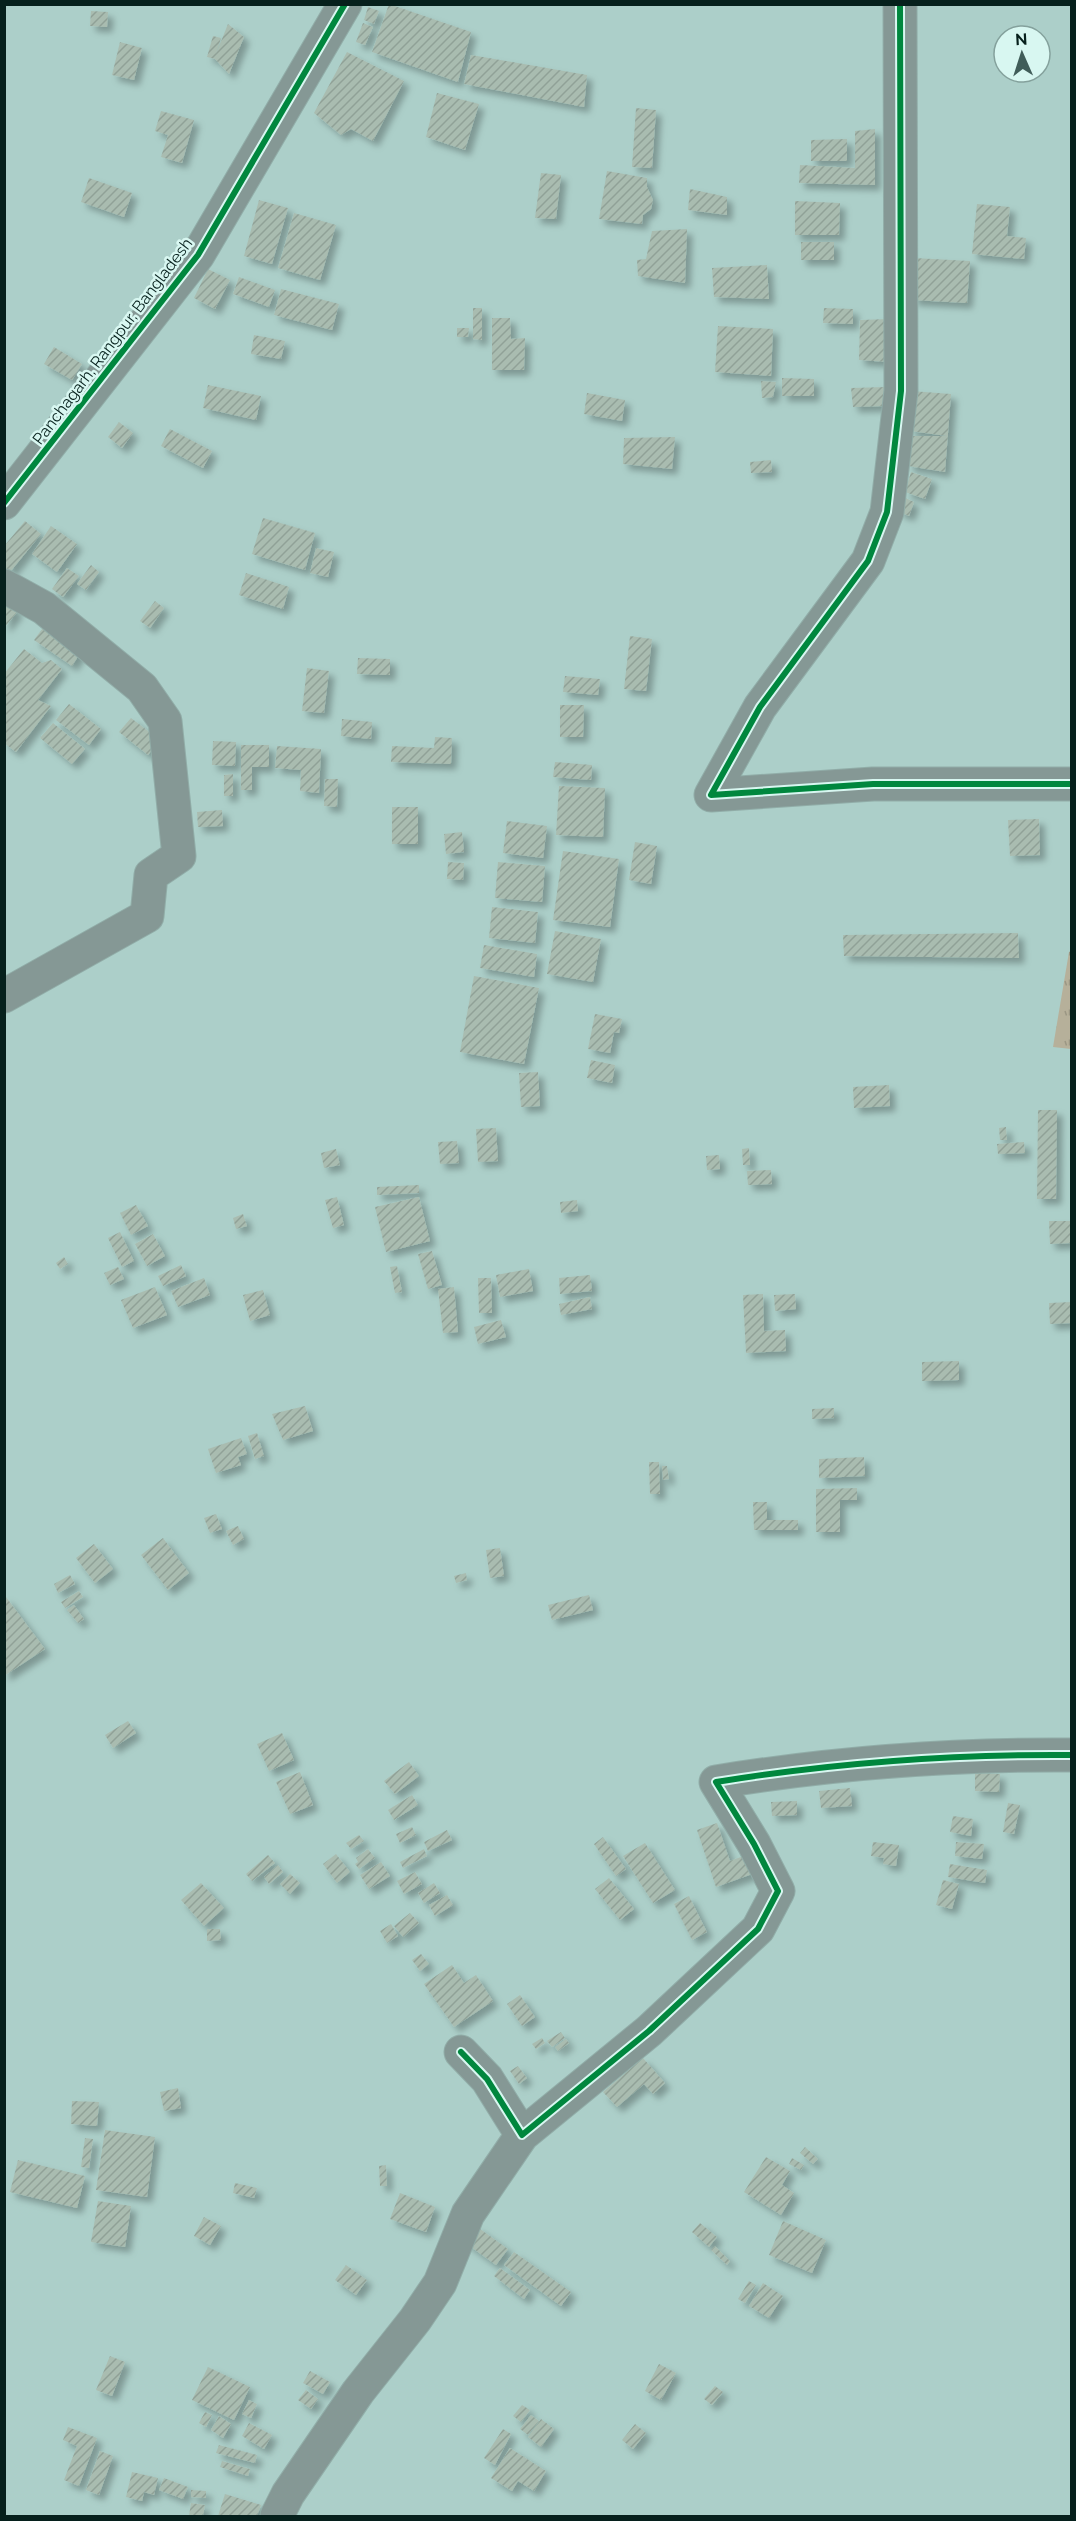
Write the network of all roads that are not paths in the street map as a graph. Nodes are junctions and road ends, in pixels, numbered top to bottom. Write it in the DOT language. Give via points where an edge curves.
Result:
graph roads {
  1 [pos="345,4"];
  2 [pos="900,4"];
  3 [pos="4,503"];
  4 [pos="4,586"];
  5 [pos="1071,784"];
  6 [pos="4,996"];
  7 [pos="1071,1755"];
  8 [pos="461,2052"];
  9 [pos="522,2135"];
  10 [pos="277,2517"];
  1 -- 3 [label="street, Panchagarh, Rangpur, Bangladesh" via="198,255"];
  2 -- 5 [label="street" via="901,392 886,512 868,561 760,707 711,795 873,784"];
  4 -- 6 [label="street" via="44,608 142,688 165,721 179,856 151,875 147,916"];
  7 -- 9 [label="street" via="901,1761 716,1782 778,1891 758,1929 649,2031"];
  8 -- 9 [label="street" via="487,2079"];
  9 -- 10 [label="street" via="468,2214 440,2283 358,2392 288,2494"];
}
